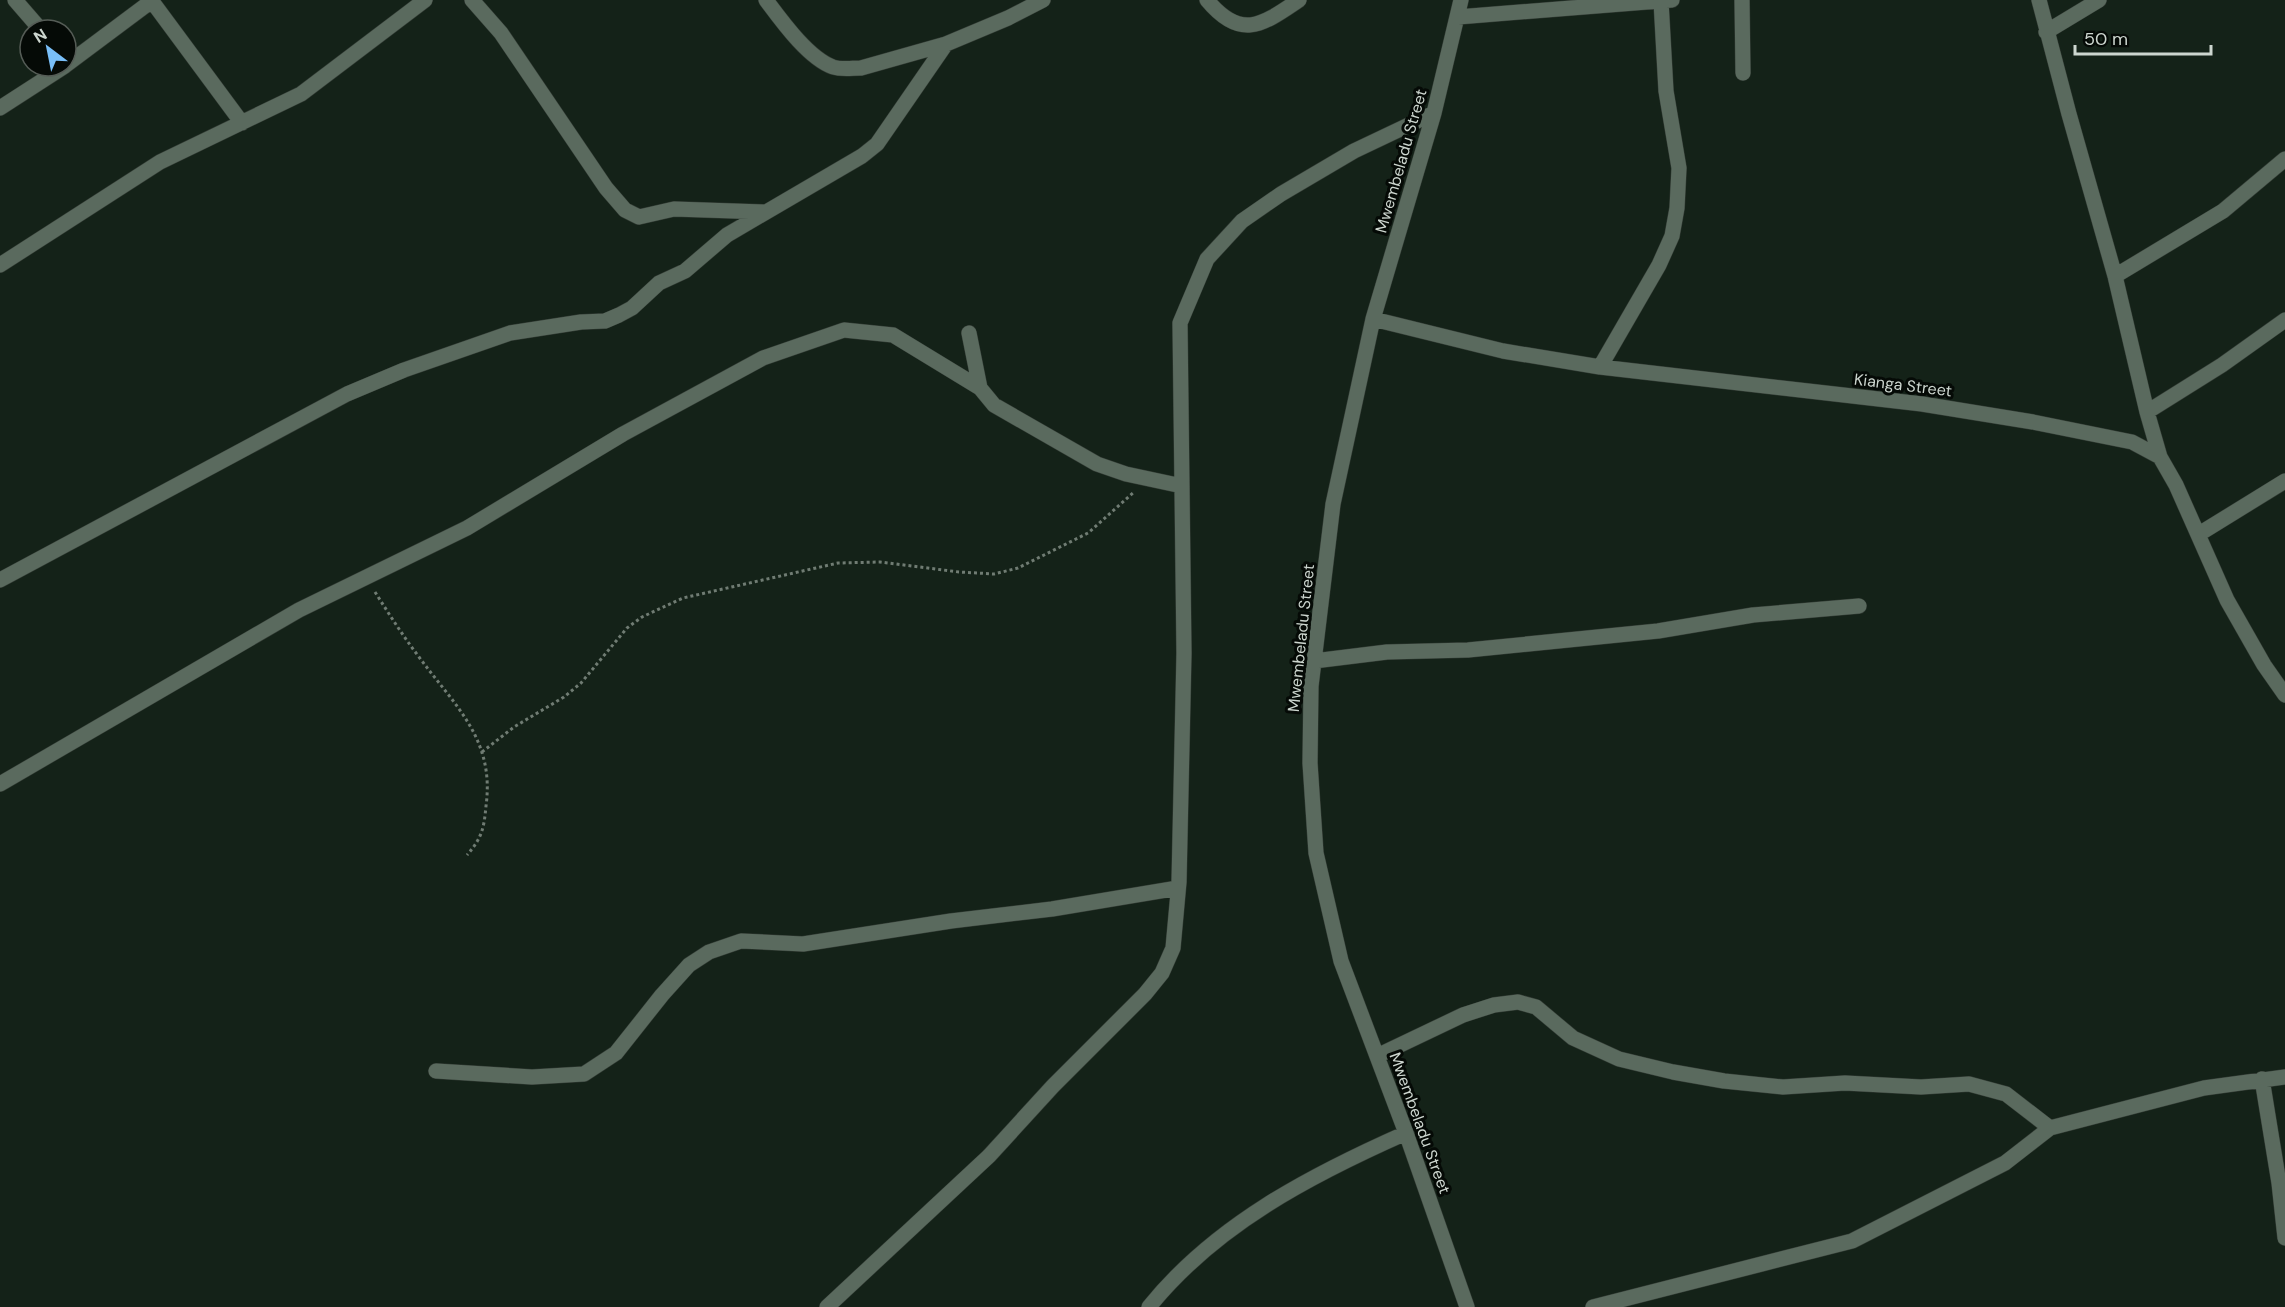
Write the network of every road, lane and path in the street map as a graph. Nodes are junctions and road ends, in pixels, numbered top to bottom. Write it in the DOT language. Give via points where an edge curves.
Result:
graph roads {
  1 [pos="15,0"];
  2 [pos="152,0"];
  3 [pos="472,0"];
  4 [pos="766,0"];
  5 [pos="1043,0"];
  6 [pos="1207,0"];
  7 [pos="1299,0"];
  8 [pos="1461,0"];
  9 [pos="1668,0"];
  10 [pos="1742,0"];
  11 [pos="2039,0"];
  12 [pos="2099,0"];
  13 [pos="418,2"];
  14 [pos="1458,17"];
  15 [pos="31,18"];
  16 [pos="2046,32"];
  17 [pos="946,44"];
  18 [pos="78,55"];
  19 [pos="1743,73"];
  20 [pos="45,78"];
  21 [pos="0,108"];
  22 [pos="1434,113"];
  23 [pos="242,123"];
  24 [pos="2285,159"];
  25 [pos="765,212"];
  26 [pos="0,265"];
  27 [pos="2115,276"];
  28 [pos="1373,319"];
  29 [pos="2285,320"];
  30 [pos="969,333"];
  31 [pos="1600,367"];
  32 [pos="980,388"];
  33 [pos="2147,412"];
  34 [pos="2160,457"];
  35 [pos="1146,478"];
  36 [pos="2285,481"];
  37 [pos="1182,486"];
  38 [pos="2199,534"];
  39 [pos="366,578"];
  40 [pos="0,580"];
  41 [pos="1859,606"];
  42 [pos="1314,662"];
  43 [pos="2285,695"];
  44 [pos="482,752"];
  45 [pos="0,784"];
  46 [pos="467,855"];
  47 [pos="1178,888"];
  48 [pos="1377,1056"];
  49 [pos="436,1071"];
  50 [pos="2285,1077"];
  51 [pos="2262,1079"];
  52 [pos="2050,1128"];
  53 [pos="1406,1133"];
  54 [pos="2285,1238"];
  55 [pos="827,1307"];
  56 [pos="1149,1307"];
  57 [pos="1467,1307"];
  58 [pos="1593,1307"];
  1 -- 15 [label="street"];
  2 -- 18 [label="street"];
  2 -- 23 [label="street"];
  3 -- 25 [label="street" via="501,33 625,210 639,217 674,209"];
  4 -- 17 [label="street" via="792,34 832,67 861,68"];
  5 -- 17 [label="street"];
  6 -- 7 [label="street" via="1220,16 1239,25 1272,18"];
  8 -- 14 [label="street, Mwembeladu Street"];
  9 -- 14 [label="street"];
  9 -- 31 [label="street" via="1666,91 1679,168 1672,236"];
  10 -- 19 [label="street"];
  11 -- 16 [label="street"];
  12 -- 16 [label="street"];
  13 -- 23 [label="street" via="301,94"];
  14 -- 22 [label="street, Mwembeladu Street"];
  16 -- 27 [label="street"];
  17 -- 25 [label="street" via="877,144"];
  20 -- 21 [label="street"];
  22 -- 28 [label="street, Mwembeladu Street"];
  22 -- 37 [label="street" via="1354,151 1281,194 1242,221 1207,259 1180,323"];
  23 -- 26 [label="street" via="160,162"];
  24 -- 27 [label="street" via="2223,211"];
  25 -- 40 [label="street" via="727,235 685,271 659,283 619,315 605,321 510,333 347,394"];
  27 -- 33 [label="street"];
  28 -- 31 [label="street, Kianga Street" via="1503,351"];
  28 -- 42 [label="street, Mwembeladu Street" via="1333,504"];
  29 -- 33 [label="street"];
  30 -- 32 [label="street"];
  31 -- 34 [label="street, Kianga Street" via="1922,404 2132,442"];
  32 -- 35 [label="street" via="994,405 1081,456"];
  32 -- 39 [label="street" via="892,335 844,330 763,358 622,434 467,528"];
  33 -- 34 [label="street"];
  34 -- 38 [label="street"];
  35 -- 37 [label="street"];
  35 -- 44 [label="path" via="1088,533 1018,568 994,574 880,562 838,563 683,598 627,628 593,671 564,697"];
  36 -- 38 [label="street"];
  37 -- 47 [label="street" via="1184,653"];
  38 -- 43 [label="street" via="2227,600"];
  39 -- 44 [label="path" via="467,720"];
  39 -- 45 [label="street" via="299,610"];
  41 -- 42 [label="street" via="1753,615 1658,631 1468,650 1388,652"];
  42 -- 48 [label="street, Mwembeladu Street" via="1310,763 1316,853 1341,961"];
  44 -- 46 [label="path" via="489,787 484,823 480,840"];
  47 -- 49 [label="street" via="803,944 741,941 709,952 690,965 616,1053 584,1074 532,1077"];
  47 -- 55 [label="street" via="1173,948 1162,974 989,1156"];
  48 -- 52 [label="street" via="1463,1015 1518,1002 1536,1006 1574,1038 1619,1059 1673,1072 1783,1088 1845,1083 1921,1087 1969,1084 2006,1094"];
  48 -- 53 [label="street, Mwembeladu Street"];
  50 -- 51 [label="street"];
  51 -- 52 [label="street" via="2204,1088"];
  51 -- 54 [label="street"];
  52 -- 58 [label="street" via="2006,1163 1852,1241"];
  53 -- 56 [label="street" via="1293,1187 1230,1230 1171,1280"];
  53 -- 57 [label="street, Mwembeladu Street"];
}
